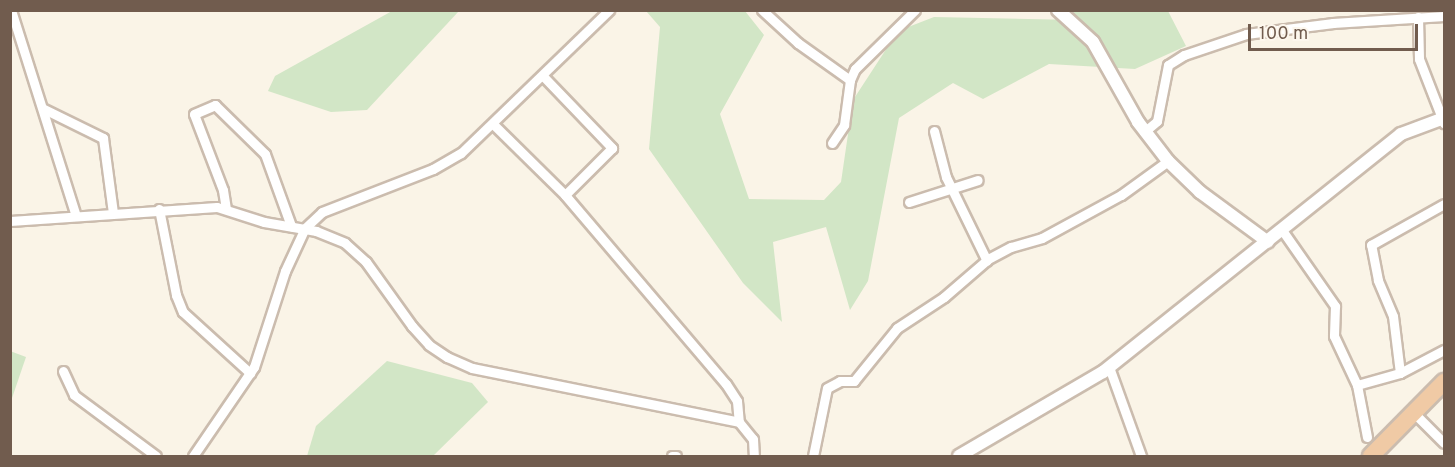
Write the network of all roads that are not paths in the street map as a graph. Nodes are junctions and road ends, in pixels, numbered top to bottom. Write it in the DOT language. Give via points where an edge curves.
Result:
graph roads {
  1 [pos="11,10"];
  2 [pos="609,10"];
  3 [pos="762,10"];
  4 [pos="915,10"];
  5 [pos="1058,10"];
  6 [pos="1444,16"];
  7 [pos="1418,17"];
  8 [pos="543,76"];
  9 [pos="849,80"];
  10 [pos="44,109"];
  11 [pos="1443,120"];
  12 [pos="493,124"];
  13 [pos="934,131"];
  14 [pos="1144,132"];
  15 [pos="832,143"];
  16 [pos="1168,161"];
  17 [pos="978,180"];
  18 [pos="951,189"];
  19 [pos="565,195"];
  20 [pos="909,202"];
  21 [pos="1444,204"];
  22 [pos="159,209"];
  23 [pos="226,209"];
  24 [pos="113,213"];
  25 [pos="76,216"];
  26 [pos="10,220"];
  27 [pos="291,226"];
  28 [pos="305,228"];
  29 [pos="1282,230"];
  30 [pos="1268,242"];
  31 [pos="987,261"];
  32 [pos="1444,350"];
  33 [pos="1109,367"];
  34 [pos="63,370"];
  35 [pos="250,373"];
  36 [pos="1400,373"];
  37 [pos="1444,382"];
  38 [pos="1358,385"];
  39 [pos="1412,411"];
  40 [pos="739,422"];
  41 [pos="1367,438"];
  42 [pos="1444,443"];
  43 [pos="156,456"];
  44 [pos="193,456"];
  45 [pos="754,456"];
  46 [pos="813,456"];
  47 [pos="959,456"];
  48 [pos="1142,456"];
  49 [pos="1371,456"];
  1 -- 10 [label="street"];
  2 -- 8 [label="street"];
  3 -- 9 [label="street" via="798,43"];
  4 -- 9 [label="street" via="855,69"];
  5 -- 14 [label="street" via="1093,42"];
  6 -- 7 [label="street"];
  7 -- 11 [label="street" via="1419,59"];
  7 -- 14 [label="street" via="1246,34 1175,58 1166,71 1157,121"];
  8 -- 12 [label="street"];
  8 -- 19 [label="street" via="612,148"];
  9 -- 15 [label="street" via="844,125"];
  10 -- 24 [label="street" via="103,138"];
  10 -- 25 [label="street"];
  11 -- 29 [label="street" via="1401,134"];
  12 -- 19 [label="street"];
  12 -- 28 [label="street" via="461,153 433,170 322,212"];
  13 -- 18 [label="street"];
  14 -- 16 [label="street"];
  16 -- 30 [label="street" via="1200,192"];
  16 -- 31 [label="street" via="1121,195 1042,238 1011,247"];
  17 -- 18 [label="street"];
  18 -- 20 [label="street"];
  18 -- 31 [label="street"];
  19 -- 40 [label="street" via="726,384 737,401"];
  21 -- 36 [label="street" via="1371,245 1377,280 1393,316"];
  22 -- 23 [label="street"];
  22 -- 24 [label="street"];
  22 -- 35 [label="street" via="183,312"];
  23 -- 27 [label="street"];
  23 -- 27 [label="street" via="223,190 194,114 215,105 265,154"];
  24 -- 25 [label="street"];
  25 -- 26 [label="street"];
  27 -- 28 [label="street"];
  28 -- 35 [label="street"];
  28 -- 40 [label="street" via="345,243 366,262 412,326 447,357 472,368"];
  29 -- 30 [label="street"];
  29 -- 38 [label="street" via="1335,306 1334,336"];
  30 -- 33 [label="street"];
  31 -- 46 [label="street" via="944,297 897,328 854,381 840,381 827,387"];
  32 -- 36 [label="street"];
  33 -- 47 [label="street"];
  33 -- 48 [label="street"];
  34 -- 43 [label="street" via="74,395"];
  35 -- 44 [label="street"];
  36 -- 38 [label="street"];
  37 -- 39 [label="highway"];
  38 -- 41 [label="street"];
  39 -- 42 [label="street"];
  39 -- 49 [label="highway"];
  40 -- 45 [label="street" via="753,439"];
}
